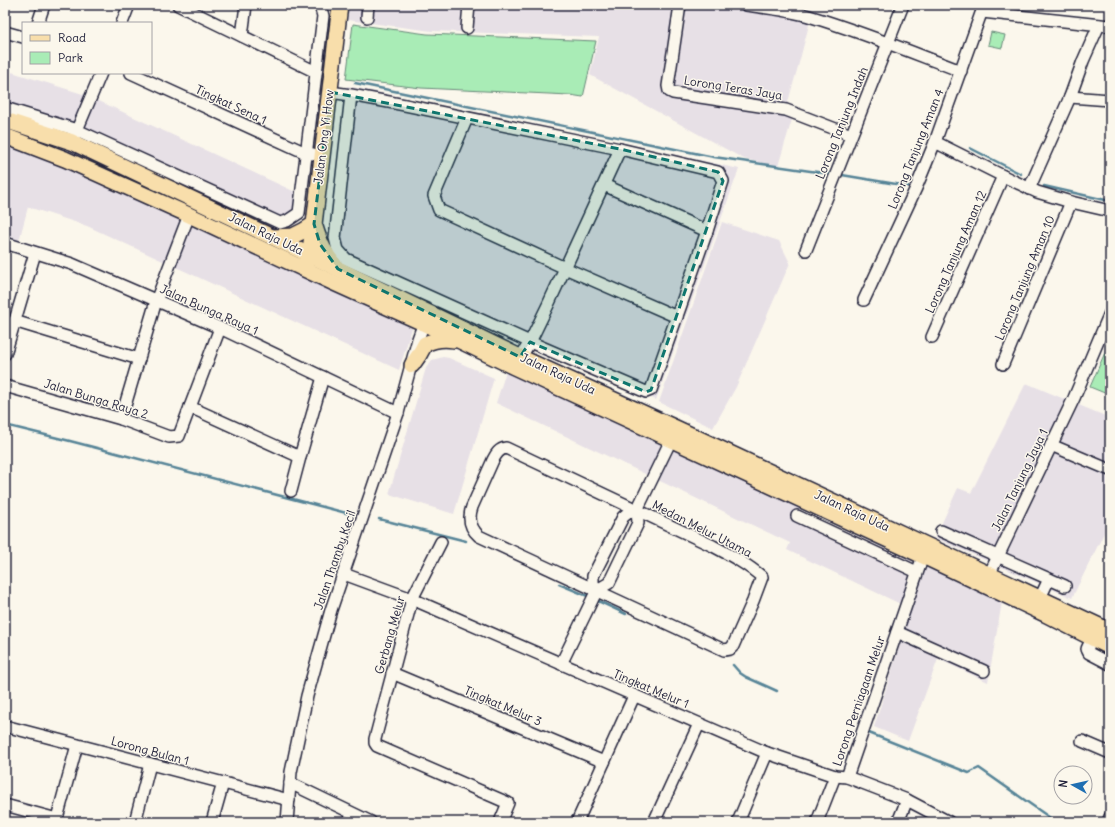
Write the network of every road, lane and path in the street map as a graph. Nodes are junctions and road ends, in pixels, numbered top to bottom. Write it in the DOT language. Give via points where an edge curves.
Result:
graph roads {
  1 [pos="44,5"];
  2 [pos="129,5"];
  3 [pos="178,5"];
  4 [pos="246,5"];
  5 [pos="368,5"];
  6 [pos="470,5"];
  7 [pos="680,5"];
  8 [pos="746,5"];
  9 [pos="903,5"];
  10 [pos="778,7"];
  11 [pos="983,8"];
  12 [pos="322,10"];
  13 [pos="339,12"];
  14 [pos="367,16"];
  15 [pos="38,22"];
  16 [pos="122,22"];
  17 [pos="1104,26"];
  18 [pos="467,28"];
  19 [pos="5,32"];
  20 [pos="242,36"];
  21 [pos="22,37"];
  22 [pos="888,44"];
  23 [pos="961,71"];
  24 [pos="316,72"];
  25 [pos="101,74"];
  26 [pos="133,74"];
  27 [pos="330,92"];
  28 [pos="351,95"];
  29 [pos="1070,97"];
  30 [pos="1110,100"];
  31 [pos="5,108"];
  32 [pos="467,118"];
  33 [pos="5,120"];
  34 [pos="851,135"];
  35 [pos="5,136"];
  36 [pos="74,136"];
  37 [pos="935,142"];
  38 [pos="620,149"];
  39 [pos="306,153"];
  40 [pos="322,155"];
  41 [pos="1003,176"];
  42 [pos="604,185"];
  43 [pos="1029,189"];
  44 [pos="1071,202"];
  45 [pos="1110,211"];
  46 [pos="189,215"];
  47 [pos="280,223"];
  48 [pos="314,224"];
  49 [pos="708,231"];
  50 [pos="272,237"];
  51 [pos="5,244"];
  52 [pos="806,250"];
  53 [pos="34,253"];
  54 [pos="306,262"];
  55 [pos="565,268"];
  56 [pos="338,269"];
  57 [pos="864,300"];
  58 [pos="156,301"];
  59 [pos="1110,313"];
  60 [pos="677,317"];
  61 [pos="425,318"];
  62 [pos="14,322"];
  63 [pos="220,328"];
  64 [pos="932,337"];
  65 [pos="459,340"];
  66 [pos="530,342"];
  67 [pos="5,354"];
  68 [pos="139,359"];
  69 [pos="517,362"];
  70 [pos="1003,364"];
  71 [pos="412,365"];
  72 [pos="323,377"];
  73 [pos="5,386"];
  74 [pos="190,406"];
  75 [pos="398,413"];
  76 [pos="121,419"];
  77 [pos="671,440"];
  78 [pos="1052,445"];
  79 [pos="300,457"];
  80 [pos="1110,470"];
  81 [pos="291,491"];
  82 [pos="637,510"];
  83 [pos="797,516"];
  84 [pos="941,531"];
  85 [pos="441,542"];
  86 [pos="923,556"];
  87 [pos="998,556"];
  88 [pos="917,572"];
  89 [pos="344,574"];
  90 [pos="989,574"];
  91 [pos="1049,579"];
  92 [pos="1065,586"];
  93 [pos="594,596"];
  94 [pos="1040,598"];
  95 [pos="412,599"];
  96 [pos="1110,631"];
  97 [pos="897,632"];
  98 [pos="1092,638"];
  99 [pos="1110,647"];
  100 [pos="561,664"];
  101 [pos="1110,664"];
  102 [pos="984,671"];
  103 [pos="392,673"];
  104 [pos="634,696"];
  105 [pos="699,724"];
  106 [pos="5,726"];
  107 [pos="1082,741"];
  108 [pos="78,745"];
  109 [pos="767,753"];
  110 [pos="1110,753"];
  111 [pos="604,762"];
  112 [pos="150,764"];
  113 [pos="835,776"];
  114 [pos="847,777"];
  115 [pos="222,783"];
  116 [pos="290,783"];
  117 [pos="289,800"];
  118 [pos="907,800"];
  119 [pos="5,805"];
  120 [pos="1110,816"];
  121 [pos="57,821"];
  122 [pos="135,822"];
  123 [pos="212,822"];
  124 [pos="287,822"];
  125 [pos="371,822"];
  126 [pos="500,822"];
  127 [pos="577,822"];
  128 [pos="654,822"];
  129 [pos="738,822"];
  130 [pos="817,822"];
  131 [pos="898,822"];
  132 [pos="948,822"];
  133 [pos="1108,822"];
  1 -- 15 [label="street"];
  2 -- 16 [label="street"];
  3 -- 20 [label="street"];
  4 -- 20 [label="street"];
  5 -- 14 [label="street"];
  6 -- 18 [label="street"];
  7 -- 34 [label="street, Lorong Teras Jaya" via="669,91 786,110"];
  8 -- 10 [label="street"];
  9 -- 22 [label="street, Lorong Tanjung Indah"];
  10 -- 22 [label="street"];
  11 -- 17 [label="street"];
  11 -- 23 [label="street, Lorong Tanjung Aman 4"];
  12 -- 13 [label="street"];
  12 -- 24 [label="street, Jalan Ong Yi How"];
  13 -- 27 [label="main road, Jalan Ong Yi How"];
  17 -- 29 [label="street" via="1083,61"];
  19 -- 21 [label="street"];
  20 -- 24 [label="street"];
  22 -- 23 [label="street"];
  22 -- 34 [label="street, Lorong Tanjung Indah"];
  23 -- 37 [label="street, Lorong Tanjung Aman 4"];
  24 -- 39 [label="street, Jalan Ong Yi How"];
  25 -- 36 [label="street"];
  26 -- 39 [label="street, Tingkat Sena 1"];
  27 -- 28 [label="street"];
  27 -- 40 [label="main road, Jalan Ong Yi How"];
  28 -- 32 [label="street"];
  28 -- 66 [label="street" via="335,238 338,250 346,259"];
  29 -- 30 [label="street"];
  29 -- 43 [label="street"];
  31 -- 36 [label="street, Jalan Raja Uda"];
  32 -- 38 [label="street"];
  32 -- 55 [label="street" via="434,196 438,210"];
  33 -- 36 [label="main road, Jalan Raja Uda"];
  34 -- 52 [label="street, Lorong Tanjung Indah"];
  35 -- 46 [label="main road, Jalan Raja Uda" via="65,159"];
  36 -- 47 [label="street, Jalan Raja Uda"];
  36 -- 50 [label="main road, Jalan Raja Uda"];
  37 -- 41 [label="street"];
  37 -- 57 [label="street, Lorong Tanjung Aman 4"];
  38 -- 42 [label="street"];
  38 -- 49 [label="street" via="718,172 723,181"];
  39 -- 40 [label="street, Tingkat Sena 1"];
  39 -- 47 [label="street, Jalan Ong Yi How" via="299,213"];
  40 -- 48 [label="main road, Jalan Ong Yi How"];
  41 -- 43 [label="street"];
  41 -- 64 [label="street, Lorong Tanjung Aman 12"];
  42 -- 49 [label="street"];
  42 -- 55 [label="street"];
  43 -- 44 [label="street"];
  44 -- 45 [label="street"];
  44 -- 70 [label="street, Lorong Tanjung Aman 10"];
  46 -- 54 [label="main road, Jalan Raja Uda"];
  46 -- 58 [label="street"];
  48 -- 50 [label="main road" via="293,236"];
  48 -- 54 [label="main road, Jalan Ong Yi How"];
  48 -- 56 [label="main road" via="320,244"];
  49 -- 60 [label="street"];
  50 -- 54 [label="main road, Jalan Raja Uda"];
  51 -- 53 [label="street, Jalan Bunga Raya 1"];
  53 -- 58 [label="street, Jalan Bunga Raya 1" via="72,264"];
  53 -- 62 [label="street"];
  54 -- 56 [label="main road, Jalan Raja Uda"];
  54 -- 61 [label="main road, Jalan Raja Uda" via="332,282"];
  55 -- 60 [label="street"];
  55 -- 66 [label="street"];
  56 -- 61 [label="main road, Jalan Raja Uda"];
  58 -- 63 [label="street, Jalan Bunga Raya 1"];
  58 -- 68 [label="street"];
  59 -- 78 [label="street, Jalan Tanjung Jaya 1"];
  60 -- 66 [label="street" via="651,390 646,392"];
  61 -- 65 [label="main road, Jalan Raja Uda"];
  61 -- 69 [label="main road, Jalan Raja Uda"];
  61 -- 71 [label="street, Jalan Thamby Kecil"];
  62 -- 67 [label="street"];
  62 -- 68 [label="street"];
  63 -- 72 [label="street, Jalan Bunga Raya 1"];
  63 -- 74 [label="street"];
  65 -- 69 [label="main road, Jalan Raja Uda"];
  65 -- 71 [label="main road" via="444,338 425,344"];
  66 -- 69 [label="street"];
  68 -- 76 [label="street"];
  69 -- 77 [label="main road, Jalan Raja Uda"];
  69 -- 90 [label="main road, Jalan Raja Uda" via="678,429"];
  71 -- 75 [label="street, Jalan Thamby Kecil"];
  72 -- 75 [label="street, Jalan Bunga Raya 1"];
  72 -- 79 [label="street"];
  73 -- 76 [label="street, Jalan Bunga Raya 2"];
  74 -- 76 [label="street, Jalan Bunga Raya 2" via="179,436 169,437"];
  74 -- 79 [label="street"];
  75 -- 89 [label="street, Jalan Thamby Kecil"];
  77 -- 82 [label="street"];
  77 -- 86 [label="main road, Jalan Raja Uda"];
  78 -- 80 [label="street"];
  78 -- 87 [label="street, Jalan Tanjung Jaya 1"];
  79 -- 81 [label="street"];
  82 -- 93 [label="street" via="638,523 610,583"];
  82 -- 93 [label="street" via="623,517 596,569 593,576"];
  82 -- 93 [label="street, Medan Melur Utama" via="714,546 762,577 733,646 724,650"];
  82 -- 93 [label="street, Medan Melur Utama" via="506,448 492,460 470,514 474,532"];
  83 -- 88 [label="street"];
  84 -- 87 [label="street"];
  85 -- 95 [label="street, Gerbang Melur"];
  86 -- 88 [label="street, Lorong Perniagaan Melur"];
  86 -- 98 [label="main road, Jalan Raja Uda"];
  87 -- 90 [label="street, Jalan Tanjung Jaya 1"];
  87 -- 91 [label="street"];
  88 -- 97 [label="street, Lorong Perniagaan Melur"];
  89 -- 95 [label="street, Tingkat Melur 1"];
  89 -- 116 [label="street, Jalan Thamby Kecil" via="307,696"];
  90 -- 94 [label="main road, Jalan Raja Uda"];
  91 -- 92 [label="street"];
  91 -- 94 [label="street"];
  93 -- 100 [label="street"];
  94 -- 96 [label="main road, Jalan Raja Uda"];
  95 -- 100 [label="street, Tingkat Melur 1"];
  95 -- 103 [label="street, Gerbang Melur"];
  97 -- 102 [label="street, Lorong Perniagaan Melur"];
  97 -- 114 [label="street, Lorong Perniagaan Melur"];
  98 -- 99 [label="main road, Jalan Raja Uda"];
  98 -- 101 [label="street" via="1087,649 1089,653"];
  100 -- 104 [label="street, Tingkat Melur 1"];
  103 -- 111 [label="street, Tingkat Melur 3"];
  103 -- 126 [label="street, Gerbang Melur" via="375,739 377,746 508,802"];
  104 -- 105 [label="street, Tingkat Melur 1"];
  104 -- 111 [label="street"];
  105 -- 109 [label="street, Tingkat Melur 1"];
  105 -- 128 [label="street"];
  106 -- 108 [label="street, Lorong Bulan 1"];
  107 -- 110 [label="street"];
  108 -- 112 [label="street, Lorong Bulan 1"];
  108 -- 121 [label="street"];
  109 -- 113 [label="street, Tingkat Melur 1"];
  109 -- 129 [label="street"];
  111 -- 127 [label="street"];
  112 -- 115 [label="street, Lorong Bulan 1"];
  112 -- 122 [label="street"];
  113 -- 114 [label="street, Tingkat Melur 1"];
  113 -- 130 [label="street"];
  114 -- 118 [label="street, Tingkat Melur 1"];
  115 -- 117 [label="street, Lorong Bulan 1"];
  115 -- 123 [label="street"];
  116 -- 117 [label="street, Jalan Thamby Kecil"];
  116 -- 125 [label="street"];
  117 -- 124 [label="street, Jalan Thamby Kecil"];
  118 -- 131 [label="street"];
  118 -- 132 [label="street, Tingkat Melur 1"];
  119 -- 121 [label="street"];
  120 -- 133 [label="street"];
}
